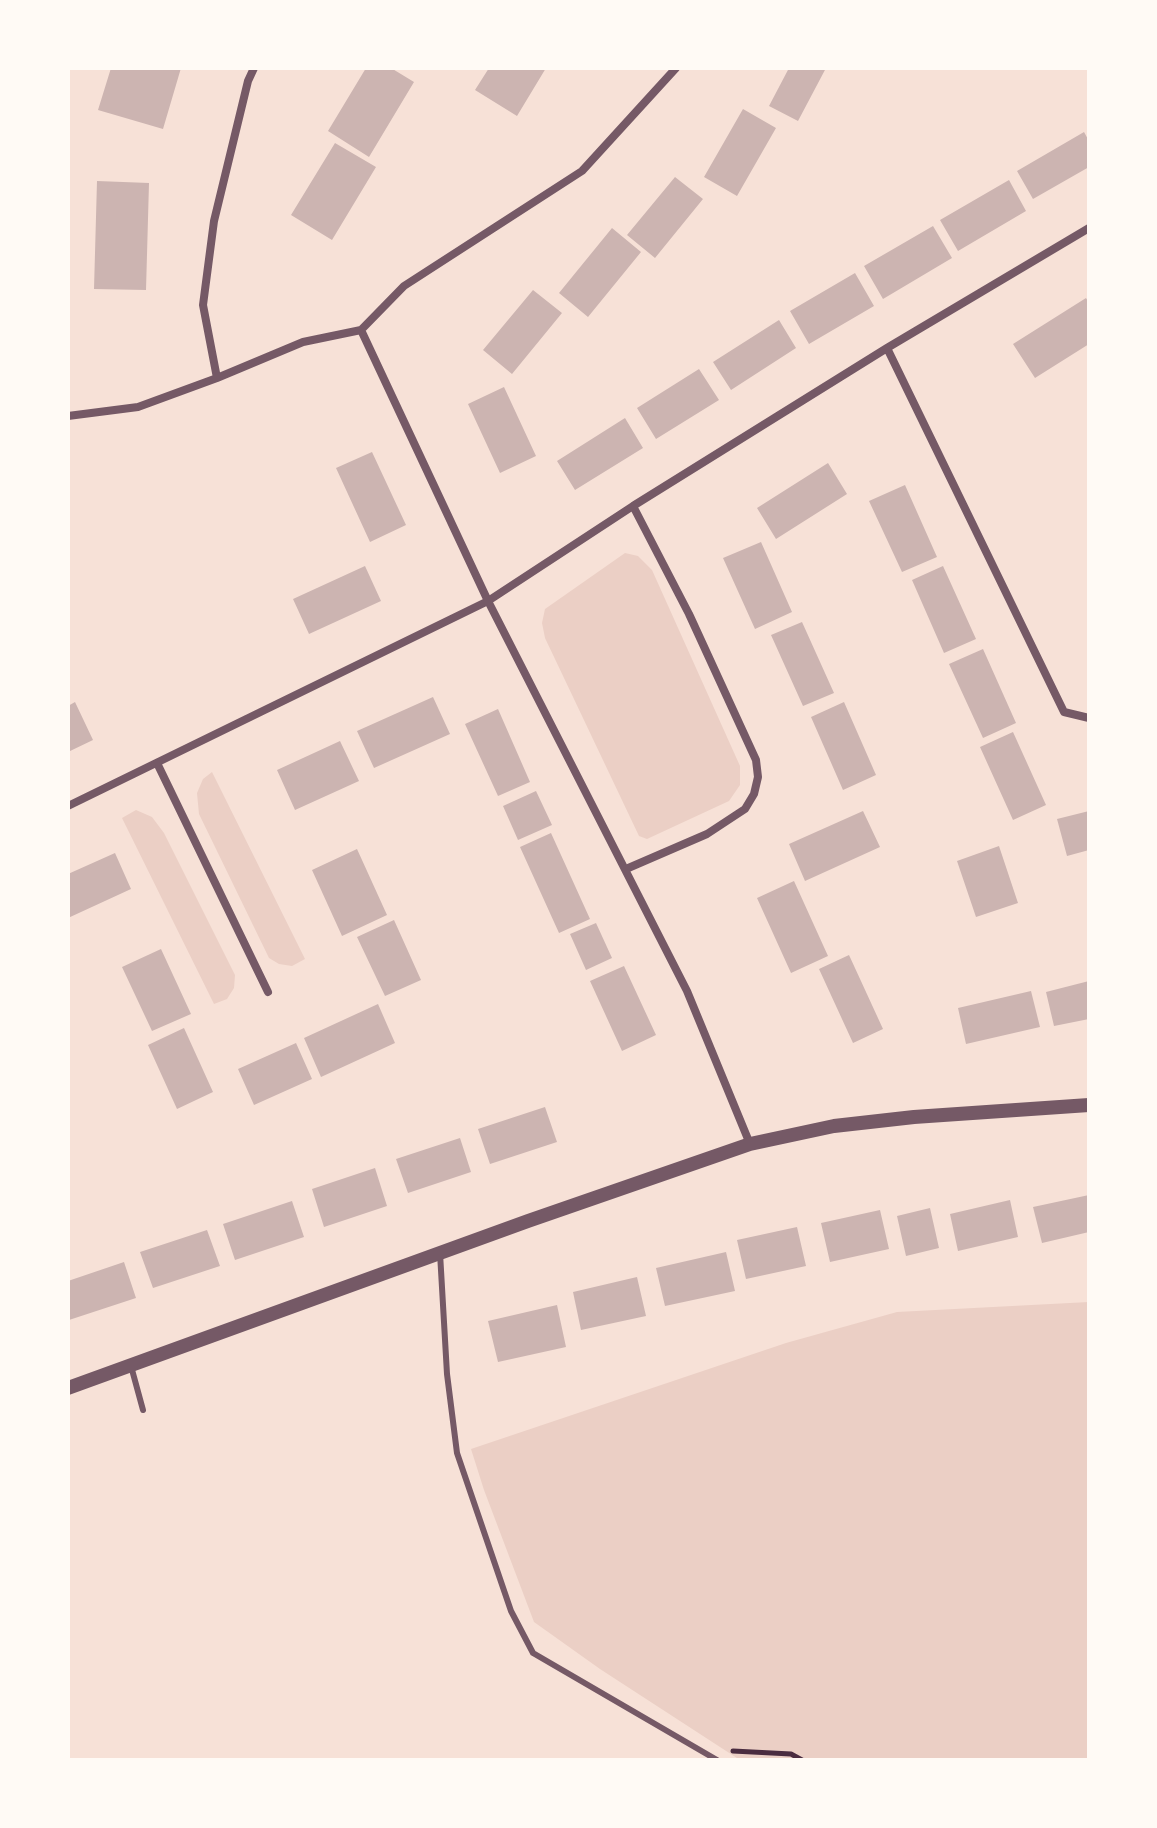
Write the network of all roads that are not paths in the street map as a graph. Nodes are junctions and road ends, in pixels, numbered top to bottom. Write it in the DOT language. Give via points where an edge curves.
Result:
graph roads {
  1 [pos="254,68"];
  2 [pos="676,68"];
  3 [pos="1089,228"];
  4 [pos="361,330"];
  5 [pos="887,348"];
  6 [pos="217,378"];
  7 [pos="70,416"];
  8 [pos="633,506"];
  9 [pos="488,601"];
  10 [pos="1089,718"];
  11 [pos="157,763"];
  12 [pos="68,806"];
  13 [pos="626,869"];
  14 [pos="268,992"];
  15 [pos="1089,1105"];
  16 [pos="750,1144"];
  17 [pos="440,1253"];
  18 [pos="131,1366"];
  19 [pos="68,1388"];
  20 [pos="143,1410"];
  21 [pos="717,1760"];
  1 -- 6 [label="street" via="214,221 203,305"];
  2 -- 4 [label="street" via="582,171 404,286"];
  3 -- 5 [label="street"];
  4 -- 6 [label="street" via="303,342"];
  4 -- 9 [label="street"];
  5 -- 8 [label="street"];
  5 -- 10 [label="street" via="1064,712"];
  6 -- 7 [label="street" via="138,407"];
  8 -- 9 [label="street"];
  8 -- 13 [label="street" via="689,614 756,760 758,777 745,809 707,834"];
  9 -- 11 [label="street"];
  9 -- 13 [label="street"];
  11 -- 12 [label="street"];
  11 -- 14 [label="street"];
  13 -- 16 [label="street" via="687,991"];
  15 -- 16 [label="street" via="834,1126"];
  16 -- 17 [label="street"];
  17 -- 18 [label="street"];
  17 -- 21 [label="lane" via="457,1453 511,1611 533,1653"];
  18 -- 19 [label="street"];
  18 -- 20 [label="lane"];
}
